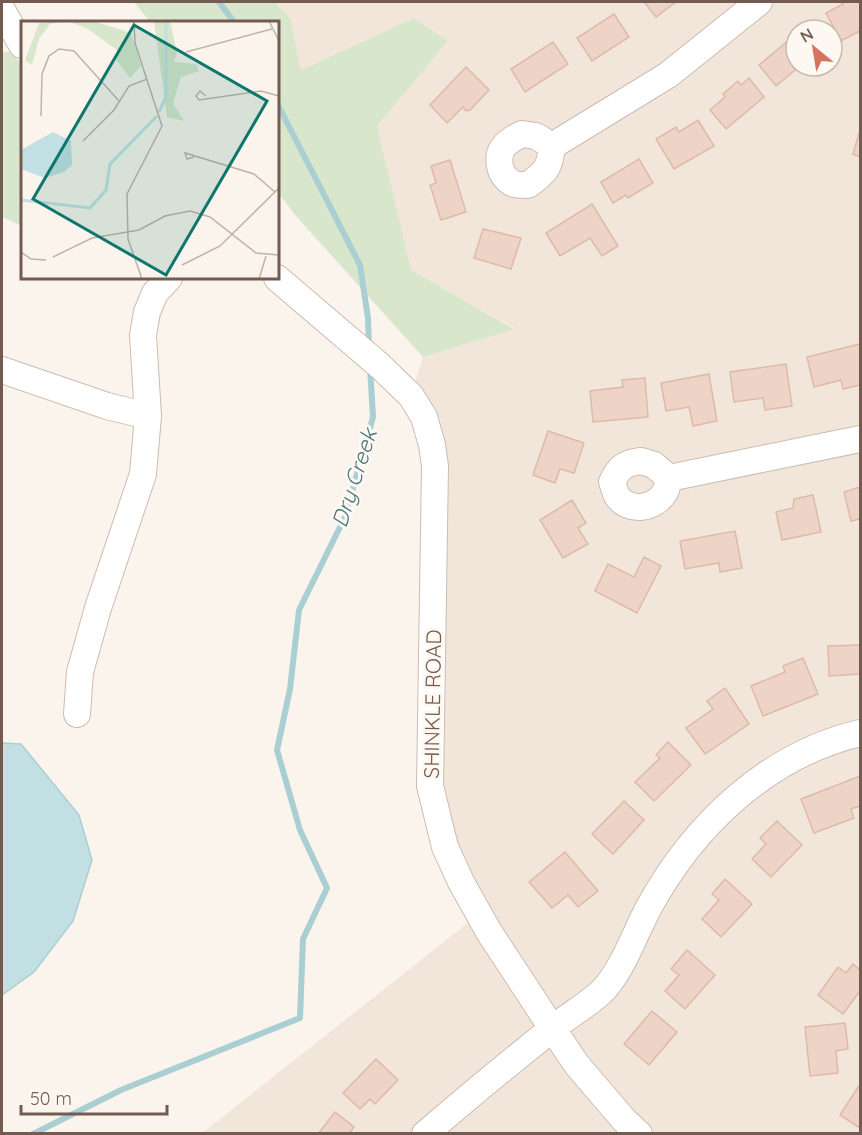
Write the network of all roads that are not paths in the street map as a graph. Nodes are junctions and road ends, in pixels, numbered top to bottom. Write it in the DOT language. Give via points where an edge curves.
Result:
graph roads {
  1 [pos="759,2"];
  2 [pos="2,10"];
  3 [pos="21,43"];
  4 [pos="552,146"];
  5 [pos="168,279"];
  6 [pos="278,279"];
  7 [pos="2,370"];
  8 [pos="148,416"];
  9 [pos="861,439"];
  10 [pos="669,478"];
  11 [pos="77,714"];
  12 [pos="861,733"];
  13 [pos="552,1028"];
  14 [pos="425,1134"];
  15 [pos="639,1134"];
  1 -- 4 [label="street" via="668,75"];
  2 -- 3 [label="street"];
  5 -- 8 [label="street" via="155,293 143,335"];
  6 -- 13 [label="street, SHINKLE ROAD" via="380,366 411,396 424,417 435,466 430,786 445,847 461,882"];
  7 -- 8 [label="street"];
  8 -- 11 [label="street" via="143,474 80,672"];
  9 -- 10 [label="street"];
  12 -- 13 [label="street" via="797,755 738,795 671,869 605,988"];
  13 -- 14 [label="street"];
  13 -- 15 [label="street, SHINKLE ROAD" via="578,1065"];
}
